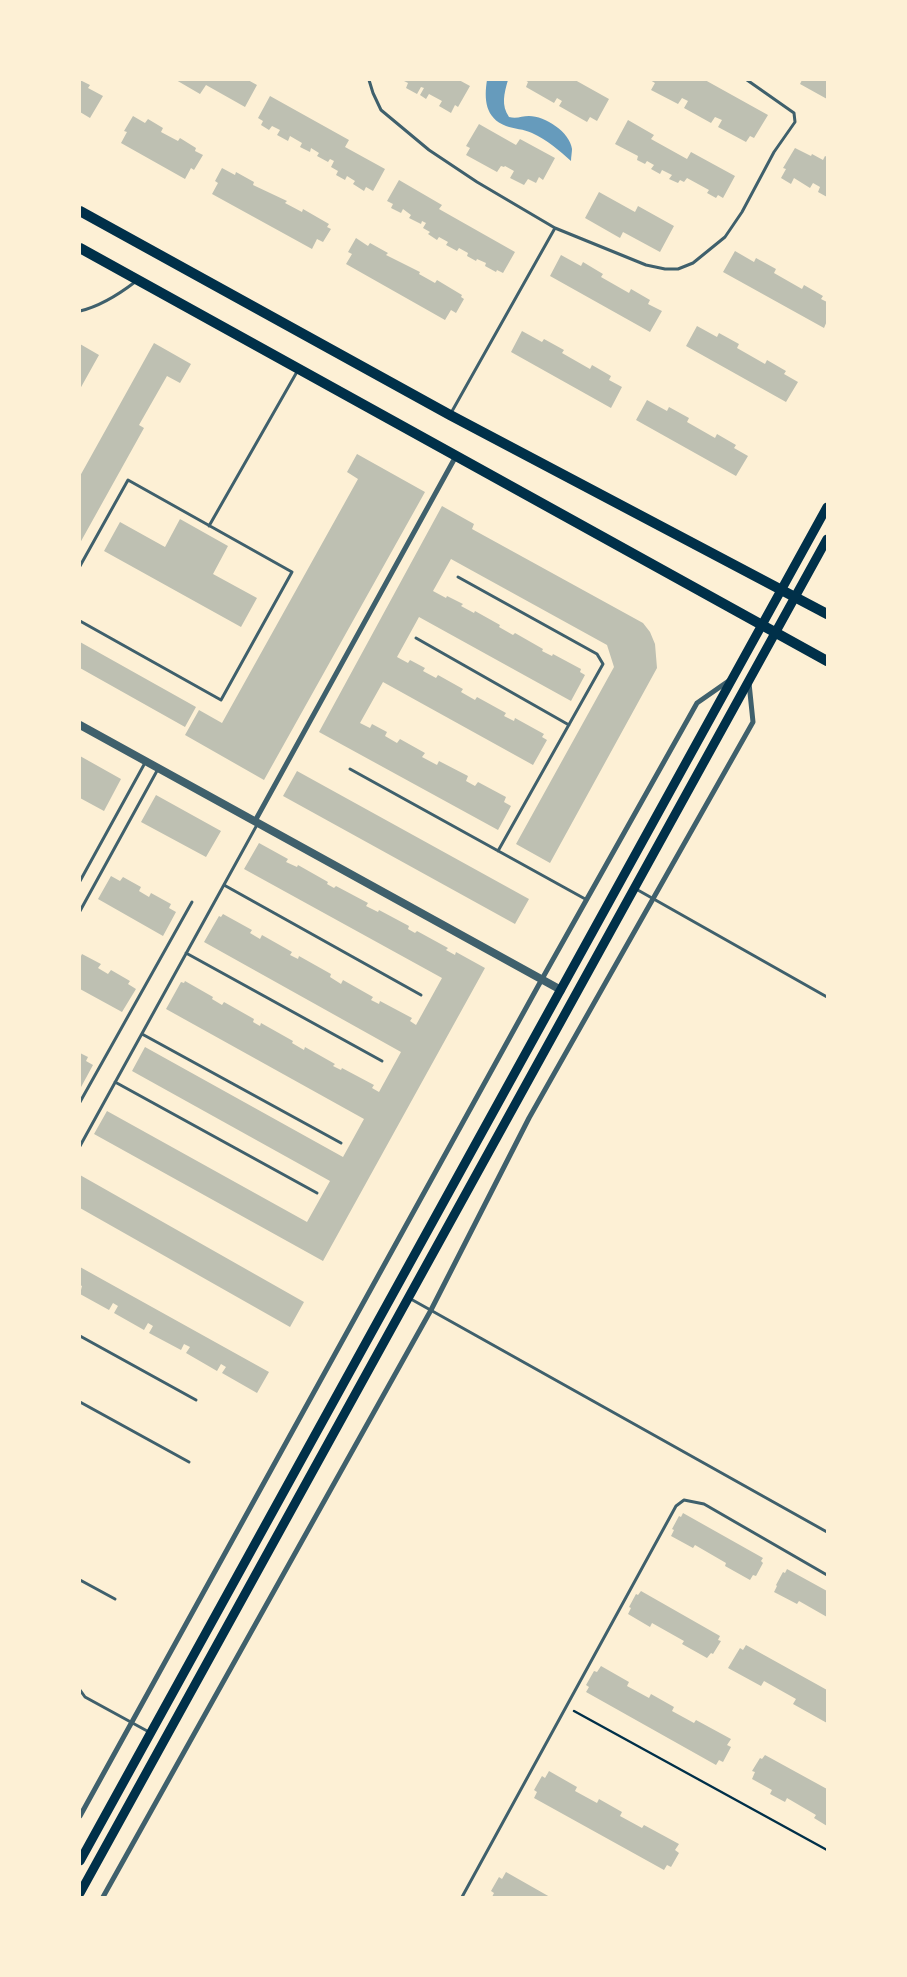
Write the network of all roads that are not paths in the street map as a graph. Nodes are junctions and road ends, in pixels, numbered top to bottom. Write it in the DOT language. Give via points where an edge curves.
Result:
graph roads {
  1 [pos="369,80"];
  2 [pos="747,80"];
  3 [pos="80,211"];
  4 [pos="555,228"];
  5 [pos="80,248"];
  6 [pos="137,280"];
  7 [pos="80,311"];
  8 [pos="298,369"];
  9 [pos="450,415"];
  10 [pos="456,456"];
  11 [pos="827,507"];
  12 [pos="209,526"];
  13 [pos="827,539"];
  14 [pos="80,566"];
  15 [pos="458,577"];
  16 [pos="782,590"];
  17 [pos="795,597"];
  18 [pos="827,614"];
  19 [pos="80,621"];
  20 [pos="762,624"];
  21 [pos="776,632"];
  22 [pos="416,638"];
  23 [pos="827,661"];
  24 [pos="732,678"];
  25 [pos="748,681"];
  26 [pos="80,725"];
  27 [pos="569,725"];
  28 [pos="146,762"];
  29 [pos="158,768"];
  30 [pos="350,769"];
  31 [pos="256,822"];
  32 [pos="498,851"];
  33 [pos="80,881"];
  34 [pos="224,885"];
  35 [pos="634,888"];
  36 [pos="653,898"];
  37 [pos="586,900"];
  38 [pos="192,902"];
  39 [pos="80,911"];
  40 [pos="186,953"];
  41 [pos="542,979"];
  42 [pos="560,990"];
  43 [pos="421,995"];
  44 [pos="827,997"];
  45 [pos="142,1034"];
  46 [pos="382,1061"];
  47 [pos="115,1082"];
  48 [pos="80,1102"];
  49 [pos="341,1144"];
  50 [pos="80,1146"];
  51 [pos="317,1193"];
  52 [pos="408,1298"];
  53 [pos="430,1310"];
  54 [pos="80,1336"];
  55 [pos="196,1400"];
  56 [pos="80,1402"];
  57 [pos="189,1462"];
  58 [pos="827,1532"];
  59 [pos="827,1575"];
  60 [pos="80,1580"];
  61 [pos="115,1599"];
  62 [pos="80,1690"];
  63 [pos="85,1697"];
  64 [pos="80,1698"];
  65 [pos="131,1723"];
  66 [pos="150,1733"];
  67 [pos="80,1816"];
  68 [pos="80,1861"];
  69 [pos="80,1893"];
  70 [pos="103,1897"];
  71 [pos="462,1897"];
  1 -- 4 [label="lane" via="381,110 401,128 477,182"];
  2 -- 4 [label="lane" via="794,113 795,122 760,175 725,238 705,255 678,269 665,269 646,265"];
  3 -- 9 [label="main road"];
  4 -- 9 [label="lane"];
  5 -- 6 [label="main road"];
  6 -- 7 [label="lane" via="106,301"];
  6 -- 8 [label="main road"];
  8 -- 10 [label="main road"];
  8 -- 12 [label="lane"];
  9 -- 16 [label="main road"];
  10 -- 20 [label="main road"];
  10 -- 31 [label="street"];
  11 -- 16 [label="main road"];
  12 -- 14 [label="lane" via="128,480"];
  12 -- 19 [label="lane" via="292,572 221,700"];
  13 -- 17 [label="main road"];
  15 -- 27 [label="lane" via="597,654 603,664"];
  16 -- 17 [label="main road"];
  16 -- 20 [label="main road"];
  17 -- 18 [label="main road"];
  17 -- 21 [label="main road"];
  20 -- 21 [label="main road"];
  20 -- 24 [label="main road"];
  21 -- 23 [label="main road"];
  21 -- 25 [label="main road"];
  22 -- 27 [label="lane"];
  24 -- 37 [label="street" via="697,703"];
  24 -- 42 [label="main road"];
  25 -- 35 [label="main road"];
  25 -- 36 [label="street" via="753,722"];
  26 -- 28 [label="street"];
  27 -- 32 [label="lane"];
  28 -- 29 [label="street"];
  28 -- 33 [label="lane"];
  29 -- 31 [label="street"];
  29 -- 39 [label="lane"];
  30 -- 32 [label="lane"];
  31 -- 34 [label="lane"];
  31 -- 41 [label="street"];
  32 -- 37 [label="lane"];
  34 -- 40 [label="lane"];
  34 -- 43 [label="lane"];
  35 -- 36 [label="lane"];
  35 -- 52 [label="main road"];
  36 -- 44 [label="lane"];
  36 -- 53 [label="street" via="529,1118"];
  37 -- 41 [label="street"];
  38 -- 48 [label="lane"];
  40 -- 45 [label="lane"];
  40 -- 46 [label="lane"];
  41 -- 42 [label="street"];
  41 -- 65 [label="street"];
  42 -- 66 [label="main road"];
  45 -- 47 [label="lane"];
  45 -- 49 [label="lane"];
  47 -- 50 [label="lane"];
  47 -- 51 [label="lane"];
  52 -- 53 [label="lane"];
  52 -- 69 [label="main road"];
  53 -- 58 [label="lane"];
  53 -- 70 [label="street"];
  54 -- 55 [label="lane"];
  56 -- 57 [label="lane"];
  59 -- 71 [label="lane" via="704,1504 684,1500 676,1506"];
  60 -- 61 [label="lane"];
  62 -- 63 [label="lane"];
  63 -- 64 [label="lane"];
  63 -- 65 [label="lane"];
  65 -- 66 [label="lane"];
  65 -- 67 [label="street"];
  66 -- 68 [label="main road"];
}
